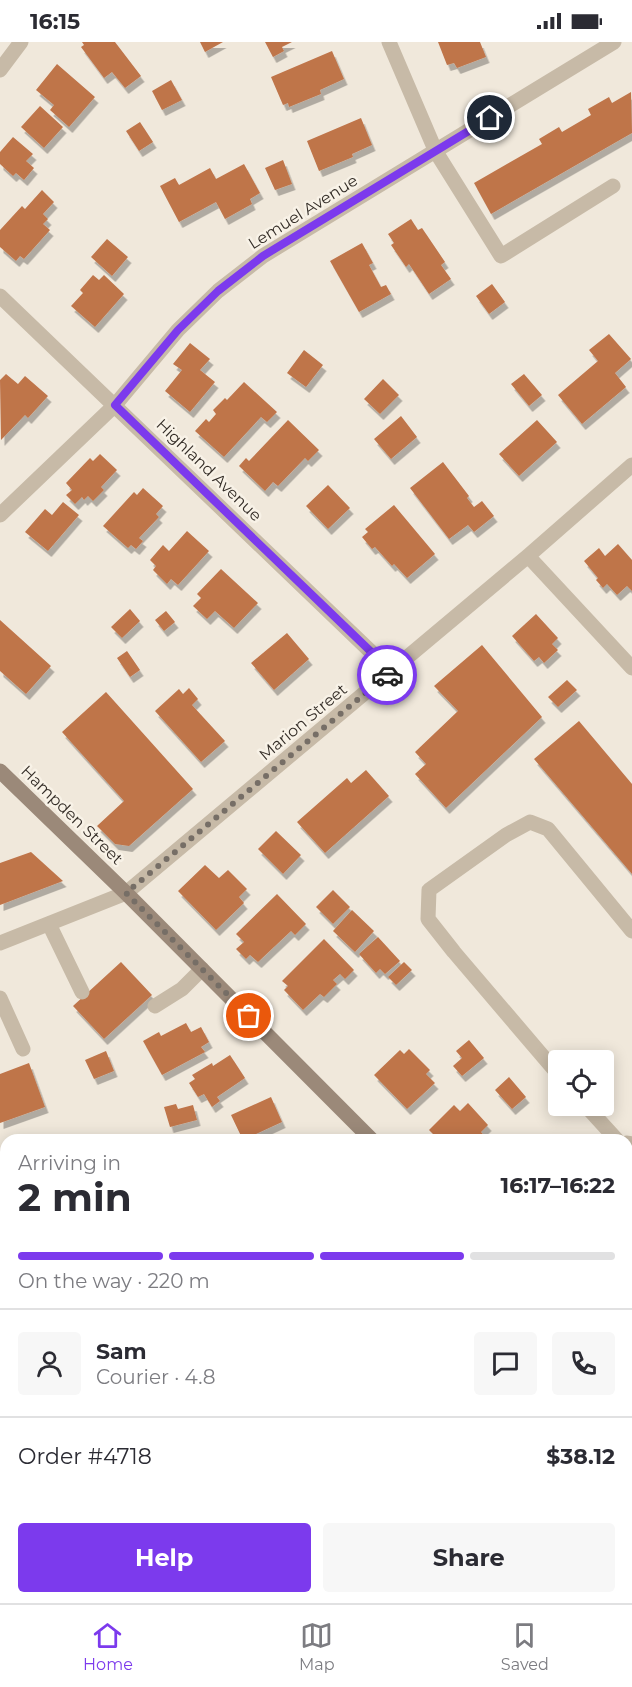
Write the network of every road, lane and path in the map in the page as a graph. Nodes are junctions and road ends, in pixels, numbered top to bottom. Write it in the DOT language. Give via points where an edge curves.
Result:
graph roads {
  1 [pos="21,42"];
  2 [pos="389,42"];
  3 [pos="614,42"];
  4 [pos="0,70"];
  5 [pos="436,152"];
  6 [pos="613,186"];
  7 [pos="0,296"];
  8 [pos="115,405"];
  9 [pos="632,465"];
  10 [pos="0,515"];
  11 [pos="528,556"];
  12 [pos="632,668"];
  13 [pos="391,671"];
  14 [pos="0,771"];
  15 [pos="126,893"];
  16 [pos="49,924"];
  17 [pos="632,932"];
  18 [pos="0,943"];
  19 [pos="202,969"];
  20 [pos="82,992"];
  21 [pos="0,998"];
  22 [pos="155,1006"];
  23 [pos="23,1049"];
  24 [pos="548,1062"];
  25 [pos="595,1116"];
  26 [pos="366,1134"];
  27 [pos="612,1134"];
  1 -- 4 [label="street"];
  2 -- 5 [label="street"];
  3 -- 5 [label="street, Lemuel Avenue"];
  5 -- 6 [label="street" via="501,256"];
  5 -- 8 [label="street, Lemuel Avenue" via="263,256 218,291 178,330"];
  7 -- 8 [label="street, Highland Avenue"];
  8 -- 10 [label="street, Lemuel Avenue"];
  8 -- 13 [label="street, Highland Avenue"];
  9 -- 11 [label="street, Marion Street"];
  11 -- 12 [label="street"];
  11 -- 13 [label="street, Marion Street"];
  13 -- 15 [label="street, Marion Street"];
  14 -- 15 [label="main road, Hampden Street"];
  15 -- 16 [label="street, Marion Street"];
  15 -- 19 [label="main road, Hampden Street"];
  16 -- 18 [label="street, Marion Street"];
  16 -- 20 [label="street"];
  17 -- 24 [label="street" via="548,829 530,822 429,890 428,919"];
  19 -- 22 [label="street" via="182,989"];
  19 -- 26 [label="main road, Hampden Street"];
  21 -- 23 [label="street"];
  25 -- 27 [label="street"];
}
